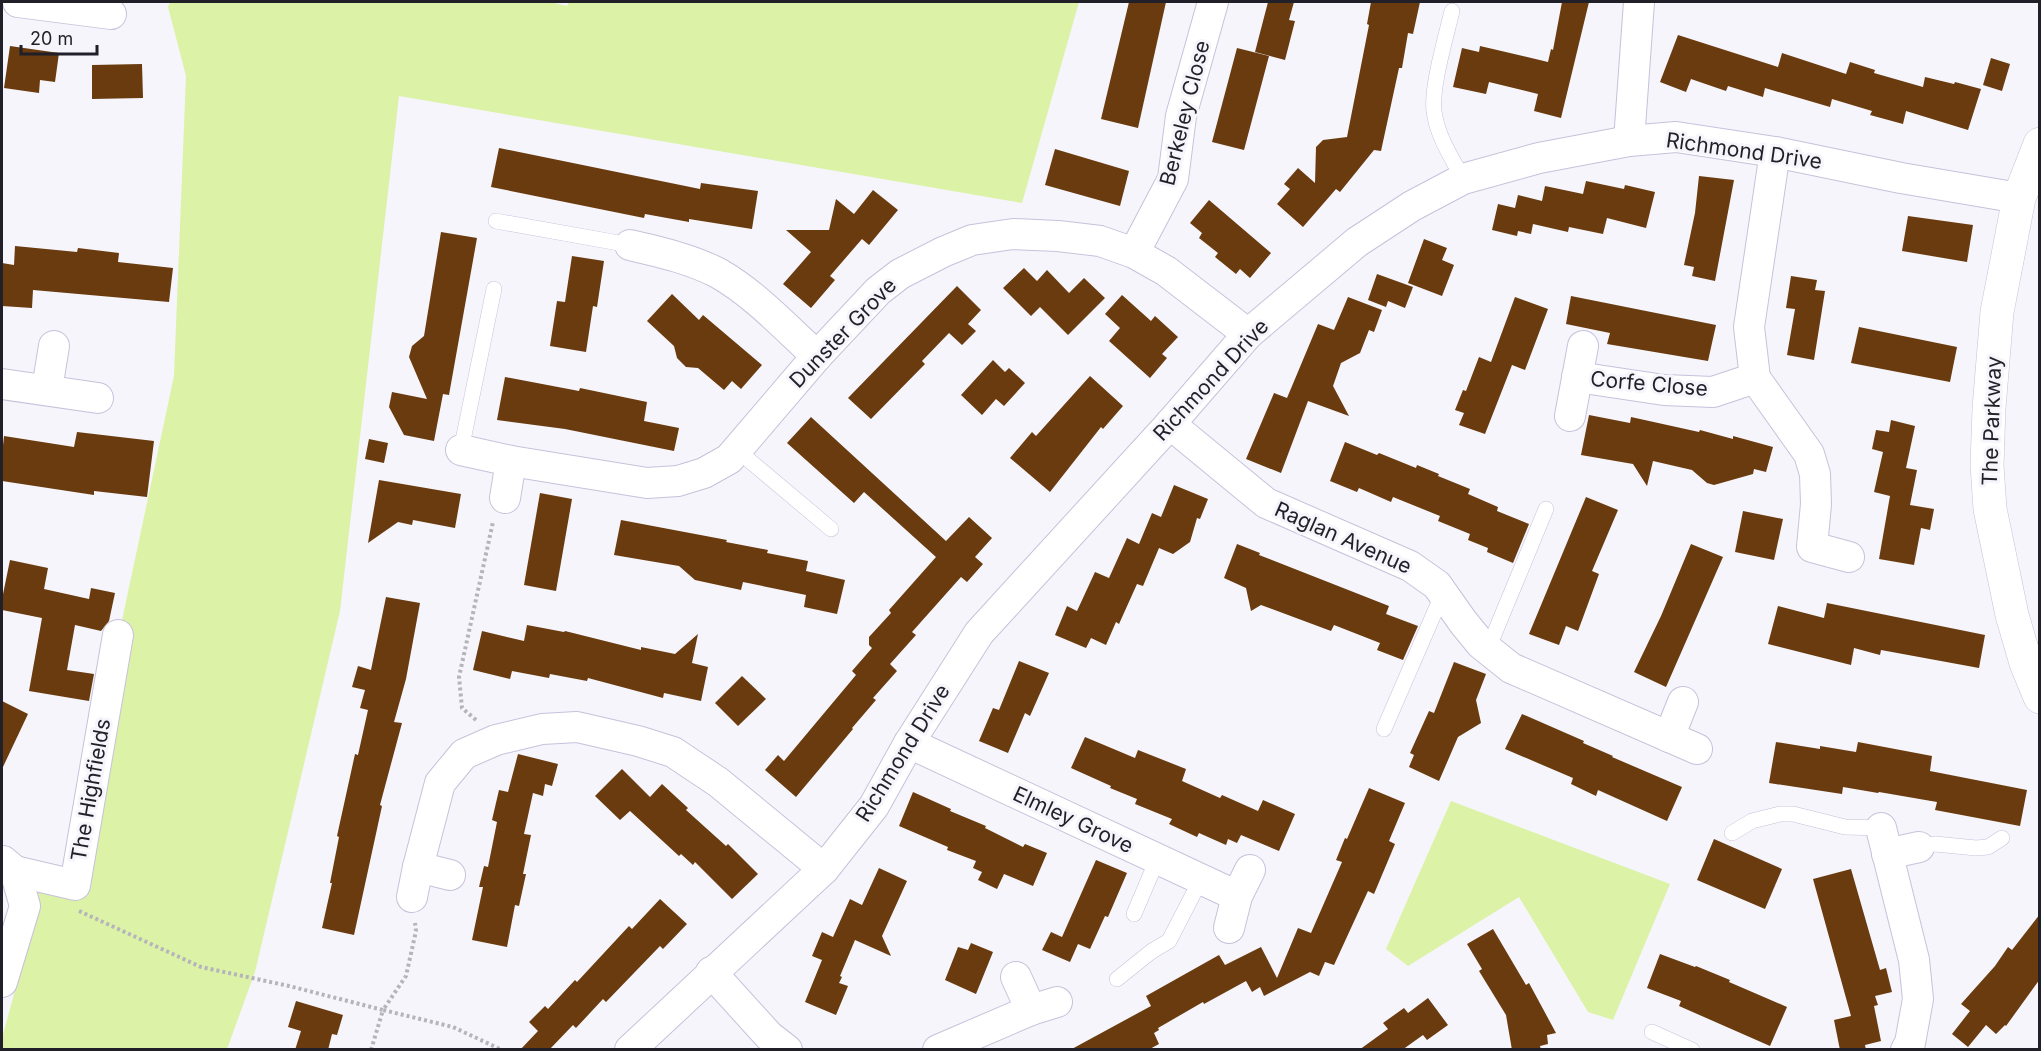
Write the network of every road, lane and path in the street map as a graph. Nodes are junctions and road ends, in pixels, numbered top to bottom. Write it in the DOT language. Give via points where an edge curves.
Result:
graph roads {
  1 [pos="18,2"];
  2 [pos="1213,2"];
  3 [pos="1639,2"];
  4 [pos="1452,11"];
  5 [pos="111,14"];
  6 [pos="1629,141"];
  7 [pos="2040,144"];
  8 [pos="1775,152"];
  9 [pos="1463,179"];
  10 [pos="2019,198"];
  11 [pos="496,221"];
  12 [pos="630,245"];
  13 [pos="1134,253"];
  14 [pos="495,289"];
  15 [pos="1248,333"];
  16 [pos="54,346"];
  17 [pos="1583,346"];
  18 [pos="817,356"];
  19 [pos="1577,377"];
  20 [pos="1755,378"];
  21 [pos="2,384"];
  22 [pos="47,389"];
  23 [pos="98,398"];
  24 [pos="1570,416"];
  25 [pos="1170,424"];
  26 [pos="461,450"];
  27 [pos="737,450"];
  28 [pos="511,461"];
  29 [pos="505,498"];
  30 [pos="1546,509"];
  31 [pos="831,529"];
  32 [pos="1849,557"];
  33 [pos="1443,593"];
  34 [pos="118,635"];
  35 [pos="1488,649"];
  36 [pos="2040,696"];
  37 [pos="1683,702"];
  38 [pos="1384,729"];
  39 [pos="1669,737"];
  40 [pos="496,740"];
  41 [pos="909,743"];
  42 [pos="1697,749"];
  43 [pos="1731,833"];
  44 [pos="2002,838"];
  45 [pos="1884,841"];
  46 [pos="1919,847"];
  47 [pos="1157,860"];
  48 [pos="8,866"];
  49 [pos="417,867"];
  50 [pos="824,868"];
  51 [pos="1250,870"];
  52 [pos="450,875"];
  53 [pos="1201,879"];
  54 [pos="1237,896"];
  55 [pos="412,897"];
  56 [pos="77,910"];
  57 [pos="1134,914"];
  58 [pos="1229,928"];
  59 [pos="711,972"];
  60 [pos="1016,977"];
  61 [pos="1117,979"];
  62 [pos="2,982"];
  63 [pos="383,1010"];
  64 [pos="1652,1032"];
  65 [pos="371,1050"];
  66 [pos="502,1050"];
  67 [pos="630,1050"];
  68 [pos="787,1050"];
  69 [pos="938,1050"];
  70 [pos="1692,1050"];
  71 [pos="1906,1050"];
  1 -- 5 [label="street"];
  2 -- 13 [label="street, Berkeley Close" via="1181,116 1173,179"];
  3 -- 6 [label="street"];
  4 -- 9 [label="lane" via="1434,110 1442,140"];
  6 -- 8 [label="street, Richmond Drive" via="1676,136"];
  6 -- 9 [label="street, Richmond Drive" via="1539,158"];
  7 -- 10 [label="street, The Parkway"];
  8 -- 10 [label="street, Richmond Drive"];
  8 -- 20 [label="street" via="1749,327"];
  9 -- 15 [label="street, Richmond Drive" via="1357,242"];
  10 -- 36 [label="street, The Parkway" via="1997,312 1987,465 1990,509 2010,604 2026,663"];
  11 -- 12 [label="lane"];
  12 -- 18 [label="street" via="732,267 741,288"];
  13 -- 15 [label="street, Dunster Grove" via="1166,271"];
  13 -- 18 [label="street, Dunster Grove" via="1100,241 1058,236 1013,234 972,240 900,274 878,291"];
  14 -- 26 [label="lane"];
  15 -- 25 [label="street, Richmond Drive"];
  16 -- 22 [label="street"];
  17 -- 19 [label="street, Corfe Close"];
  18 -- 27 [label="street, Dunster Grove"];
  19 -- 20 [label="street, Corfe Close" via="1664,390 1713,392"];
  19 -- 24 [label="street, Corfe Close"];
  20 -- 32 [label="street" via="1809,454 1815,474 1816,504 1812,548"];
  21 -- 22 [label="street"];
  22 -- 23 [label="street"];
  25 -- 33 [label="street, Raglan Avenue" via="1266,502 1410,566"];
  25 -- 41 [label="street, Richmond Drive" via="979,633"];
  26 -- 28 [label="street, Dunster Grove"];
  27 -- 28 [label="street, Dunster Grove" via="704,473 678,481 647,483"];
  27 -- 31 [label="lane"];
  28 -- 29 [label="street"];
  29 -- 40 [label="path" via="498,501 459,677 462,708"];
  30 -- 35 [label="lane"];
  33 -- 35 [label="street, Raglan Avenue" via="1462,622"];
  33 -- 38 [label="lane"];
  34 -- 48 [label="street, The Highfields" via="75,885"];
  35 -- 39 [label="street, Raglan Avenue" via="1511,668"];
  37 -- 39 [label="street"];
  39 -- 42 [label="street, Raglan Avenue"];
  40 -- 49 [label="street" via="464,753 440,783"];
  40 -- 50 [label="street" via="542,729 577,727 674,752 718,782"];
  41 -- 47 [label="street, Elmley Grove"];
  41 -- 50 [label="street, Richmond Drive" via="874,806"];
  43 -- 45 [label="lane" via="1752,821 1793,814"];
  44 -- 46 [label="lane" via="1988,847"];
  45 -- 46 [label="street"];
  45 -- 71 [label="street" via="1914,960 1918,999"];
  47 -- 53 [label="street, Elmley Grove"];
  47 -- 57 [label="lane"];
  48 -- 62 [label="street, The Highfields" via="25,906"];
  49 -- 52 [label="street"];
  49 -- 55 [label="street"];
  50 -- 59 [label="street, Richmond Drive"];
  51 -- 54 [label="street"];
  53 -- 54 [label="street, Elmley Grove"];
  53 -- 61 [label="lane" via="1169,941"];
  54 -- 58 [label="street"];
  55 -- 63 [label="path" via="416,931 406,976"];
  56 -- 63 [label="path" via="201,967"];
  59 -- 67 [label="street, Richmond Drive"];
  59 -- 68 [label="street" via="769,1036"];
  60 -- 69 [label="street" via="1044,1006"];
  63 -- 65 [label="path"];
  63 -- 66 [label="path" via="453,1027"];
  64 -- 70 [label="lane"];
}
